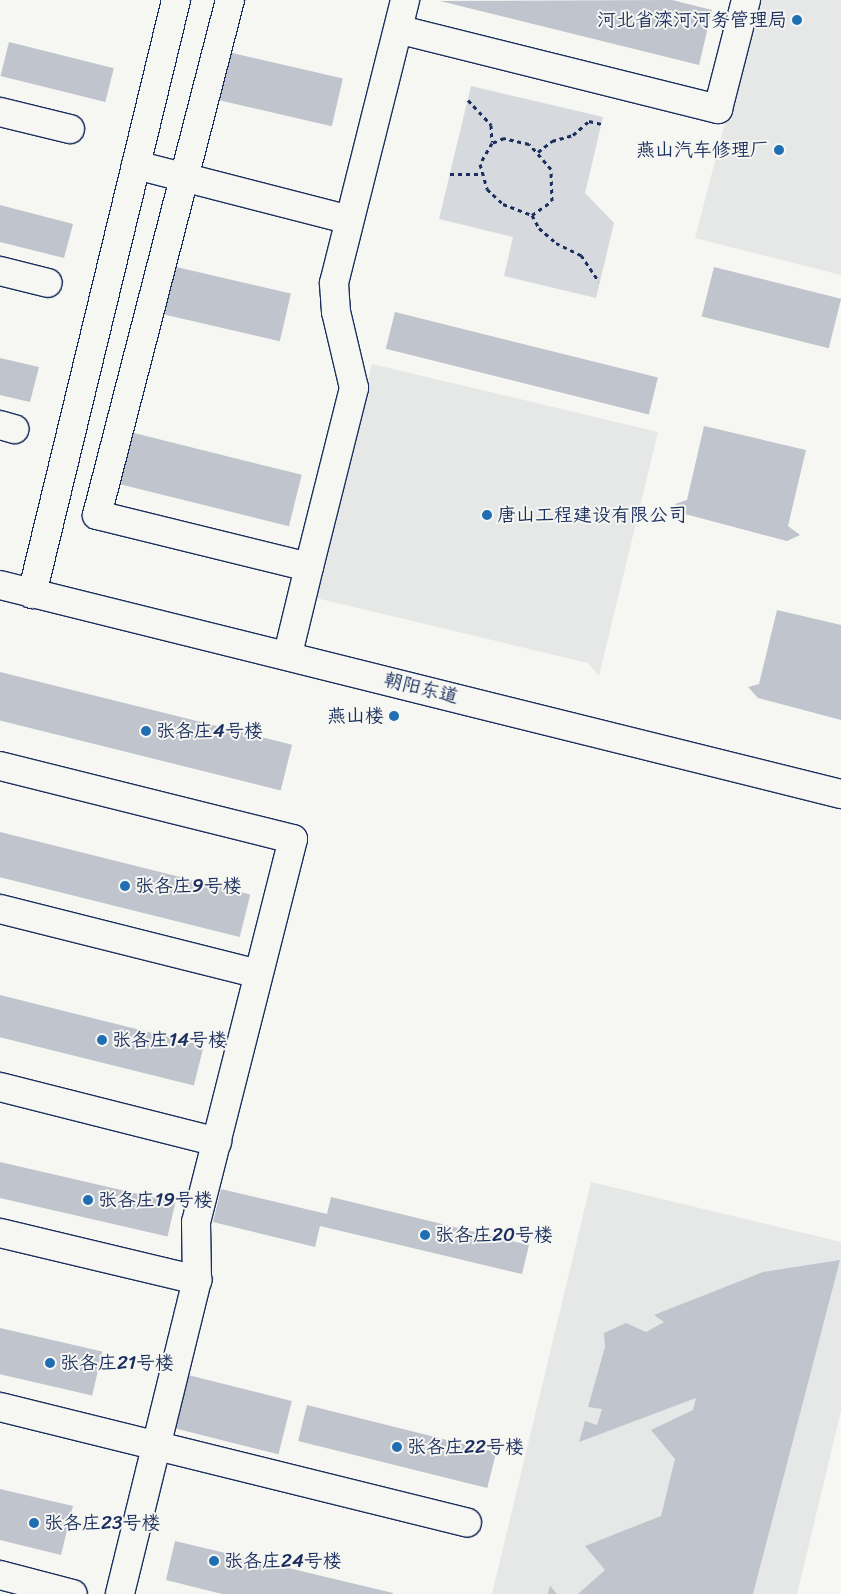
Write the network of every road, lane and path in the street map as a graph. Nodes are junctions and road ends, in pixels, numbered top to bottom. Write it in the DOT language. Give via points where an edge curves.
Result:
graph roads {
  1 [pos="176,0"];
  2 [pos="230,0"];
  3 [pos="405,0"];
  4 [pos="746,0"];
  5 [pos="401,30"];
  6 [pos="468,100"];
  7 [pos="0,112"];
  8 [pos="602,124"];
  9 [pos="70,129"];
  10 [pos="492,143"];
  11 [pos="538,152"];
  12 [pos="136,165"];
  13 [pos="450,174"];
  14 [pos="480,174"];
  15 [pos="182,177"];
  16 [pos="532,215"];
  17 [pos="347,219"];
  18 [pos="0,271"];
  19 [pos="48,282"];
  20 [pos="599,282"];
  21 [pos="309,567"];
  22 [pos="0,585"];
  23 [pos="32,594"];
  24 [pos="288,654"];
  25 [pos="0,766"];
  26 [pos="841,794"];
  27 [pos="0,909"];
  28 [pos="258,974"];
  29 [pos="0,1087"];
  30 [pos="217,1142"];
  31 [pos="0,1232"];
  32 [pos="197,1280"];
  33 [pos="0,1407"];
  34 [pos="156,1446"];
  35 [pos="467,1524"];
  36 [pos="0,1576"];
  37 [pos="73,1594"];
  38 [pos="120,1594"];
  1 -- 12 [label="main road"];
  2 -- 15 [label="main road"];
  3 -- 5 [label="main road"];
  4 -- 5 [label="main road" via="718,109"];
  5 -- 17 [label="main road"];
  6 -- 10 [label="path" via="491,124"];
  7 -- 9 [label="main road"];
  8 -- 11 [label="path" via="588,121 573,135 552,141"];
  10 -- 11 [label="path" via="513,138"];
  10 -- 14 [label="path"];
  11 -- 16 [label="path" via="551,169 555,188 552,201"];
  12 -- 15 [label="main road"];
  12 -- 23 [label="main road"];
  13 -- 14 [label="path"];
  14 -- 16 [label="path" via="487,189 504,204"];
  15 -- 17 [label="main road"];
  15 -- 21 [label="main road" via="97,515"];
  16 -- 20 [label="path" via="538,228 556,243 581,256"];
  17 -- 21 [label="main road" via="334,283 336,312 354,388"];
  18 -- 19 [label="main road"];
  21 -- 24 [label="main road"];
  22 -- 23 [label="main road, 朝阳东道"];
  23 -- 24 [label="main road, 朝阳东道"];
  24 -- 26 [label="main road, 朝阳东道"];
  25 -- 28 [label="main road" via="293,838"];
  27 -- 28 [label="main road"];
  28 -- 30 [label="main road"];
  29 -- 30 [label="main road"];
  30 -- 32 [label="main road" via="196,1222"];
  31 -- 32 [label="main road"];
  32 -- 34 [label="main road"];
  33 -- 34 [label="main road"];
  34 -- 35 [label="main road"];
  34 -- 38 [label="main road"];
  36 -- 37 [label="main road"];
}
